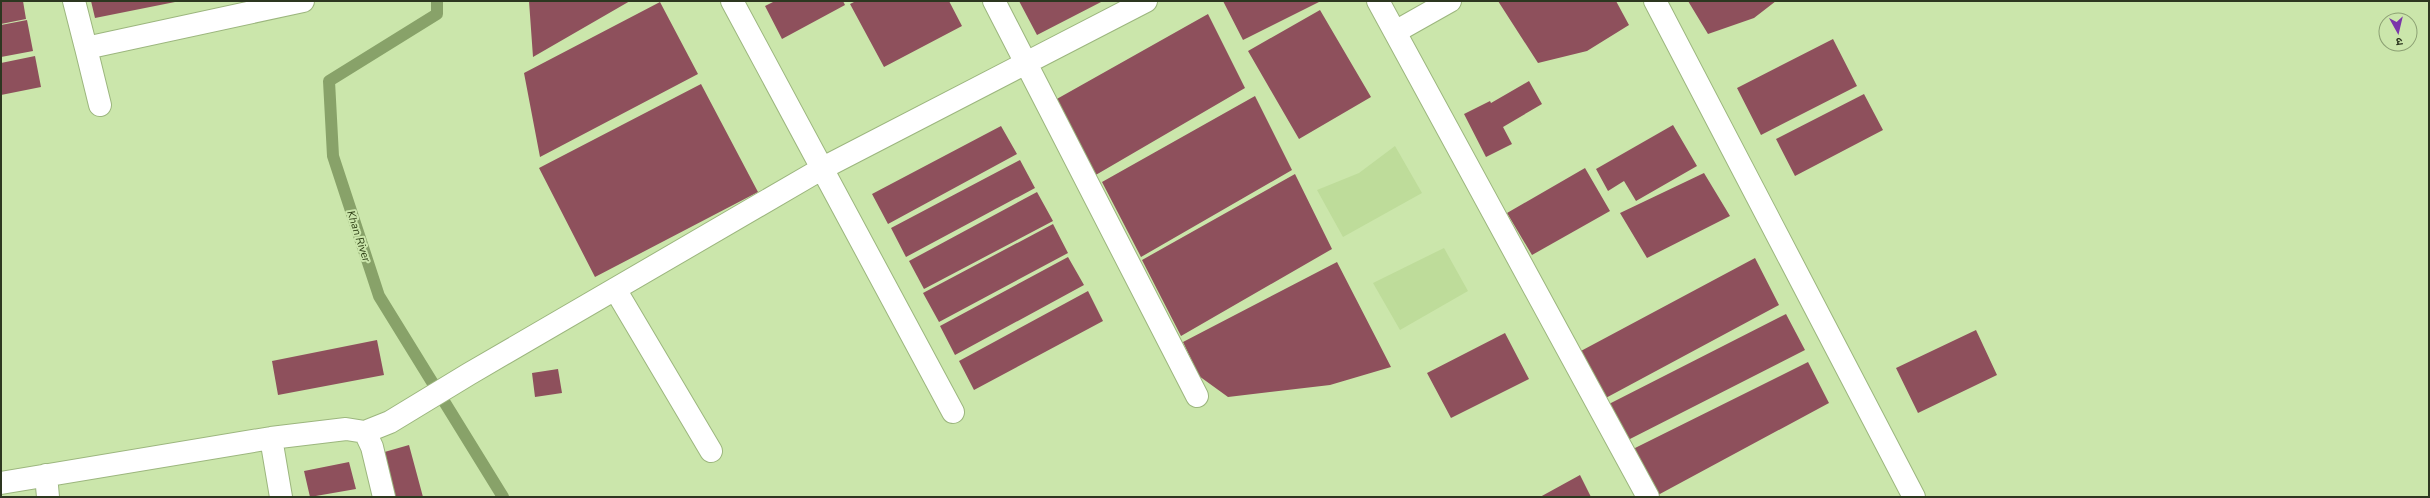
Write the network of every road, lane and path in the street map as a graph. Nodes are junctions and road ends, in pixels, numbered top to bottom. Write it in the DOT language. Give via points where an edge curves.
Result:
graph roads {
  1 [pos="74,1"];
  2 [pos="303,1"];
  3 [pos="732,1"];
  4 [pos="994,1"];
  5 [pos="1146,1"];
  6 [pos="1378,1"];
  7 [pos="1450,1"];
  8 [pos="1655,1"];
  9 [pos="257,6"];
  10 [pos="1395,32"];
  11 [pos="86,48"];
  12 [pos="1026,62"];
  13 [pos="100,105"];
  14 [pos="823,168"];
  15 [pos="615,289"];
  16 [pos="1197,396"];
  17 [pos="954,412"];
  18 [pos="365,432"];
  19 [pos="270,438"];
  20 [pos="712,451"];
  21 [pos="46,475"];
  22 [pos="1,484"];
  23 [pos="48,497"];
  24 [pos="281,497"];
  25 [pos="384,497"];
  26 [pos="1648,497"];
  27 [pos="1914,497"];
  1 -- 11 [label="street"];
  2 -- 9 [label="street"];
  3 -- 14 [label="street"];
  4 -- 12 [label="street"];
  5 -- 12 [label="street"];
  6 -- 10 [label="street"];
  7 -- 10 [label="street"];
  8 -- 27 [label="street"];
  9 -- 11 [label="street"];
  10 -- 26 [label="street"];
  11 -- 13 [label="street"];
  12 -- 14 [label="street"];
  12 -- 16 [label="street"];
  14 -- 15 [label="street"];
  14 -- 17 [label="street"];
  15 -- 18 [label="street" via="390,422"];
  15 -- 20 [label="street"];
  18 -- 19 [label="street" via="346,428"];
  18 -- 25 [label="street" via="372,447"];
  19 -- 21 [label="street"];
  19 -- 24 [label="street"];
  21 -- 22 [label="street"];
  21 -- 23 [label="street"];
}
